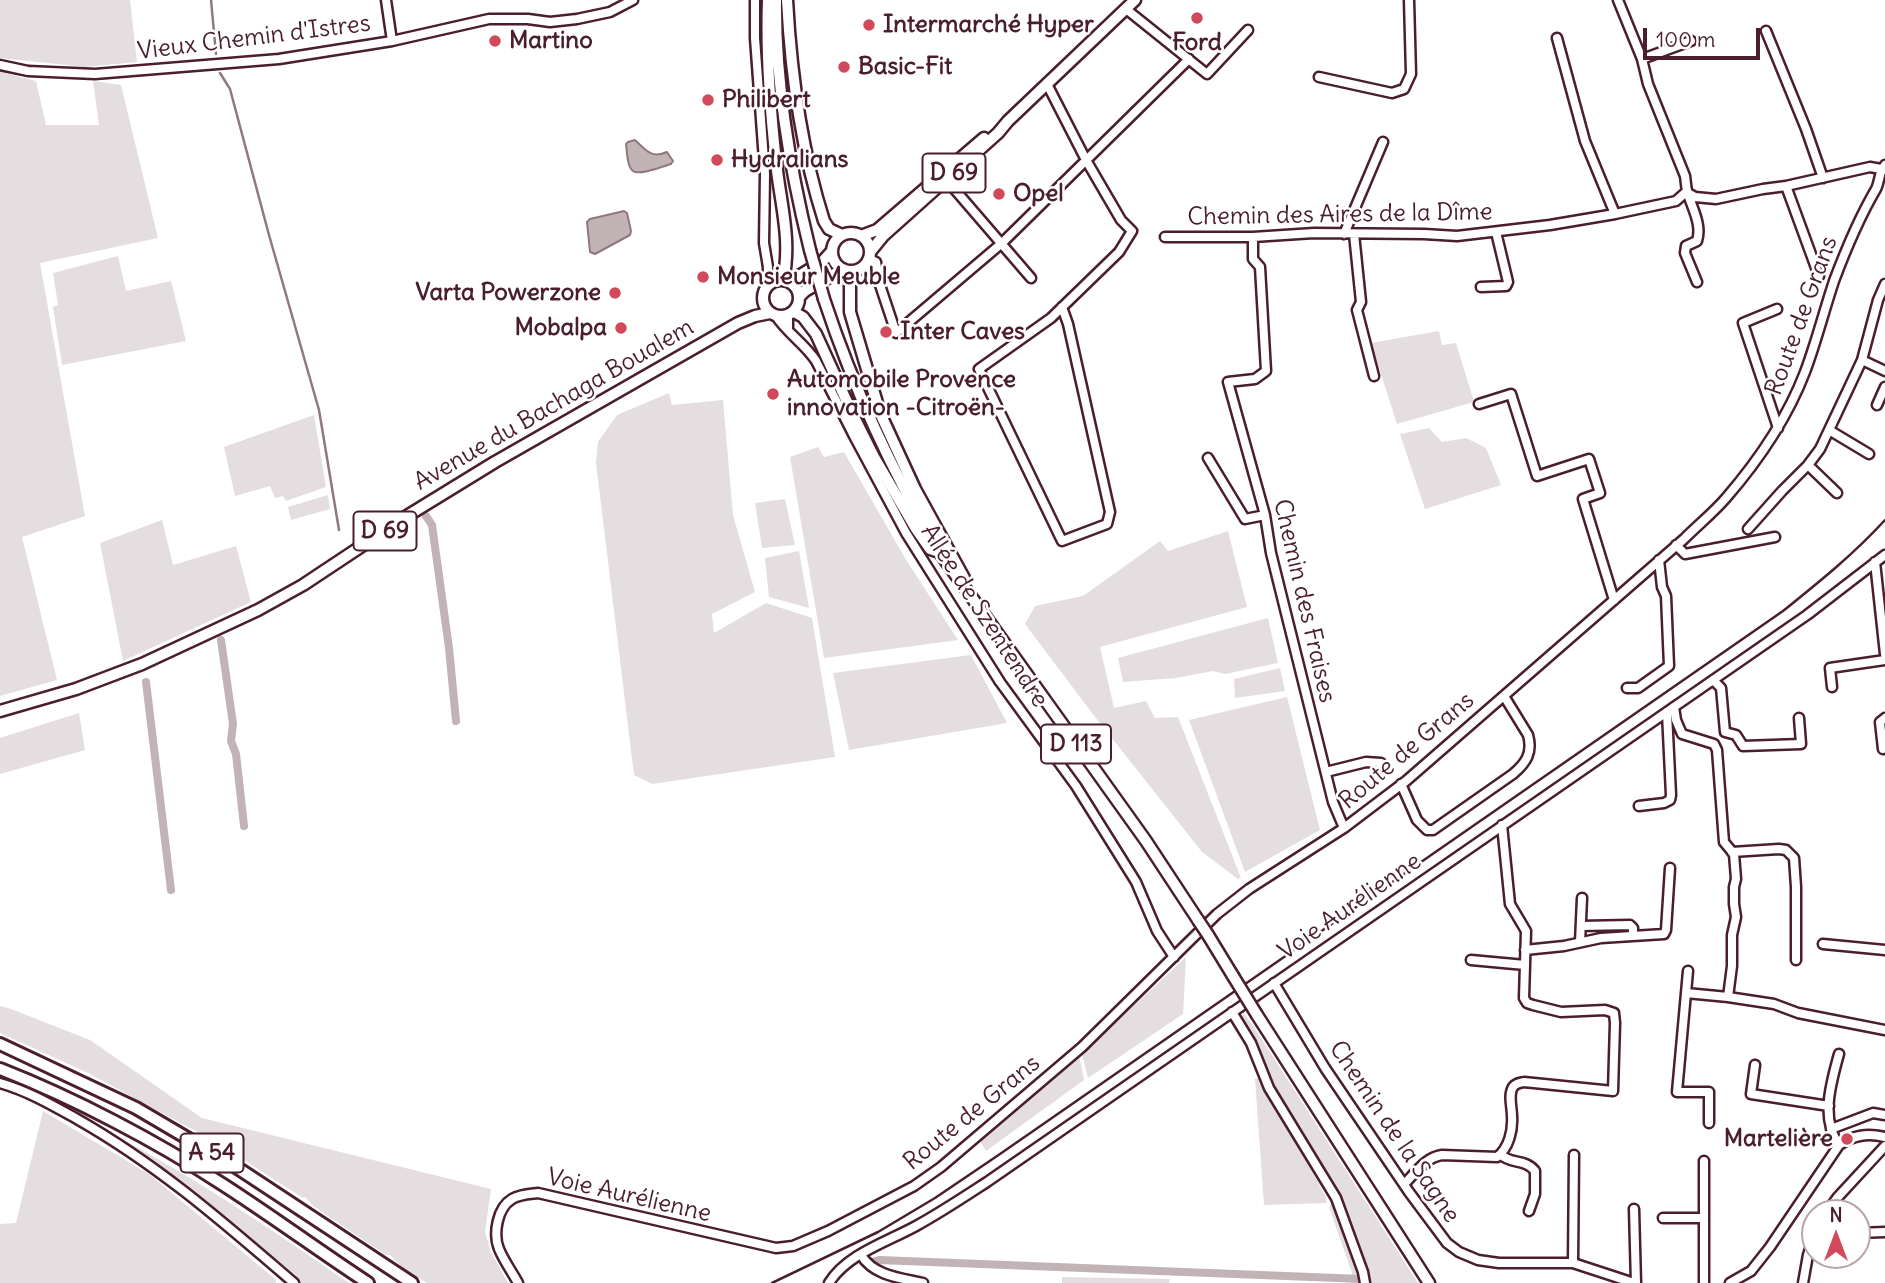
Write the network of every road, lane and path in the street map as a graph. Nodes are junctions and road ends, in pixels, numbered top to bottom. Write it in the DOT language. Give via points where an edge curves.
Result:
graph roads {
  1 [pos="387,0"];
  2 [pos="633,0"];
  3 [pos="755,0"];
  4 [pos="768,0"];
  5 [pos="776,0"];
  6 [pos="787,0"];
  7 [pos="1135,0"];
  8 [pos="1409,0"];
  9 [pos="1618,0"];
  10 [pos="1126,9"];
  11 [pos="1248,30"];
  12 [pos="1766,31"];
  13 [pos="1557,38"];
  14 [pos="392,41"];
  15 [pos="1691,41"];
  16 [pos="1189,59"];
  17 [pos="1642,59"];
  18 [pos="0,65"];
  19 [pos="1319,77"];
  20 [pos="1047,84"];
  21 [pos="1384,142"];
  22 [pos="1086,160"];
  23 [pos="1883,174"];
  24 [pos="944,177"];
  25 [pos="1823,178"];
  26 [pos="1786,186"];
  27 [pos="924,189"];
  28 [pos="1686,192"];
  29 [pos="923,201"];
  30 [pos="1615,214"];
  31 [pos="1496,232"];
  32 [pos="1344,234"];
  33 [pos="1354,234"];
  34 [pos="842,235"];
  35 [pos="861,236"];
  36 [pos="1165,237"];
  37 [pos="1252,237"];
  38 [pos="1002,243"];
  39 [pos="832,251"];
  40 [pos="869,255"];
  41 [pos="768,267"];
  42 [pos="848,270"];
  43 [pos="1819,276"];
  44 [pos="1031,278"];
  45 [pos="784,281"];
  46 [pos="1698,282"];
  47 [pos="1885,284"];
  48 [pos="767,286"];
  49 [pos="1481,287"];
  50 [pos="799,297"];
  51 [pos="763,300"];
  52 [pos="1881,302"];
  53 [pos="1062,307"];
  54 [pos="1777,309"];
  55 [pos="791,314"];
  56 [pos="773,315"];
  57 [pos="1051,318"];
  58 [pos="738,323"];
  59 [pos="1068,324"];
  60 [pos="788,330"];
  61 [pos="1862,360"];
  62 [pos="1885,371"];
  63 [pos="1374,376"];
  64 [pos="1885,387"];
  65 [pos="1479,404"];
  66 [pos="1877,405"];
  67 [pos="1778,428"];
  68 [pos="1829,430"];
  69 [pos="1869,454"];
  70 [pos="1208,458"];
  71 [pos="1808,465"];
  72 [pos="1837,493"];
  73 [pos="1265,515"];
  74 [pos="1748,529"];
  75 [pos="1775,537"];
  76 [pos="1676,545"];
  77 [pos="940,553"];
  78 [pos="1885,555"];
  79 [pos="1659,560"];
  80 [pos="1875,562"];
  81 [pos="1614,600"];
  82 [pos="975,601"];
  83 [pos="1885,654"];
  84 [pos="1885,660"];
  85 [pos="1713,680"];
  86 [pos="1832,687"];
  87 [pos="1627,688"];
  88 [pos="1504,696"];
  89 [pos="0,710"];
  90 [pos="1670,710"];
  91 [pos="1800,718"];
  92 [pos="1885,718"];
  93 [pos="1883,749"];
  94 [pos="1381,763"];
  95 [pos="1326,772"];
  96 [pos="1401,784"];
  97 [pos="1639,806"];
  98 [pos="1502,825"];
  99 [pos="1344,828"];
  100 [pos="1732,852"];
  101 [pos="1670,867"];
  102 [pos="1582,898"];
  103 [pos="1581,926"];
  104 [pos="1633,934"];
  105 [pos="1580,943"];
  106 [pos="1823,944"];
  107 [pos="1525,950"];
  108 [pos="1885,950"];
  109 [pos="1174,957"];
  110 [pos="1471,960"];
  111 [pos="1796,960"];
  112 [pos="1525,965"];
  113 [pos="1688,971"];
  114 [pos="1274,983"];
  115 [pos="1686,993"];
  116 [pos="1728,997"];
  117 [pos="1231,1012"];
  118 [pos="1885,1030"];
  119 [pos="0,1044"];
  120 [pos="1839,1054"];
  121 [pos="1755,1065"];
  122 [pos="0,1069"];
  123 [pos="0,1083"];
  124 [pos="1829,1106"];
  125 [pos="1885,1115"];
  126 [pos="1709,1123"];
  127 [pos="1830,1129"];
  128 [pos="1885,1134"];
  129 [pos="1839,1145"];
  130 [pos="1883,1150"];
  131 [pos="1501,1154"];
  132 [pos="1574,1155"];
  133 [pos="1704,1161"];
  134 [pos="1404,1184"];
  135 [pos="1836,1199"];
  136 [pos="1634,1209"];
  137 [pos="1529,1211"];
  138 [pos="1663,1218"];
  139 [pos="1703,1218"];
  140 [pos="828,1231"];
  141 [pos="861,1255"];
  142 [pos="1573,1264"];
  143 [pos="829,1282"];
  144 [pos="293,1283"];
  145 [pos="368,1283"];
  146 [pos="412,1283"];
  147 [pos="518,1283"];
  148 [pos="923,1283"];
  149 [pos="1365,1283"];
  150 [pos="1429,1283"];
  151 [pos="1635,1283"];
  152 [pos="1704,1283"];
  153 [pos="1730,1283"];
  1 -- 14 [label="street"];
  2 -- 14 [label="street, Vieux Chemin d'Istres" via="610,12 577,19 489,19"];
  3 -- 41 [label="street"];
  4 -- 45 [label="main road" via="771,101 788,247"];
  5 -- 77 [label="main road, D 113, bridge" via="783,114 824,299 881,445"];
  6 -- 34 [label="main road" via="806,157 826,225"];
  7 -- 10 [label="main road, D 69"];
  8 -- 19 [label="street" via="1411,74 1404,89 1392,93"];
  9 -- 17 [label="street"];
  10 -- 16 [label="street"];
  10 -- 20 [label="main road, D 69"];
  11 -- 16 [label="street" via="1207,74"];
  12 -- 25 [label="street"];
  13 -- 30 [label="street" via="1585,141"];
  14 -- 18 [label="street, Vieux Chemin d'Istres" via="279,59 95,74"];
  15 -- 17 [label="street"];
  16 -- 22 [label="street"];
  17 -- 28 [label="street" via="1685,176"];
  20 -- 22 [label="street"];
  20 -- 24 [label="main road, D 69" via="998,133"];
  21 -- 32 [label="street"];
  22 -- 38 [label="street"];
  22 -- 53 [label="street" via="1132,231 1119,252"];
  23 -- 25 [label="street" via="1870,167"];
  23 -- 67 [label="street, Route de Grans" via="1851,238 1806,371"];
  24 -- 27 [label="main road, D 69"];
  24 -- 29 [label="main road, D 69"];
  24 -- 38 [label="street"];
  25 -- 26 [label="street"];
  26 -- 28 [label="street" via="1716,199"];
  26 -- 43 [label="street"];
  27 -- 29 [label="main road"];
  27 -- 35 [label="main road, D 69" via="877,230"];
  28 -- 30 [label="street, Chemin des Aires de la Dîme" via="1676,201"];
  28 -- 46 [label="street" via="1699,234 1685,253"];
  29 -- 40 [label="main road, D 69" via="881,237"];
  30 -- 31 [label="street, Chemin des Aires de la Dîme"];
  31 -- 33 [label="street, Chemin des Aires de la Dîme"];
  31 -- 49 [label="street" via="1508,282 1506,286"];
  32 -- 33 [label="street, Chemin des Aires de la Dîme"];
  32 -- 37 [label="street, Chemin des Aires de la Dîme"];
  33 -- 63 [label="street" via="1361,302 1357,310"];
  34 -- 35 [label="main road"];
  34 -- 39 [label="main road"];
  35 -- 40 [label="main road" via="869,245"];
  36 -- 37 [label="street, Chemin des Aires de la Dîme"];
  37 -- 73 [label="street, Chemin des Fraises" via="1253,259 1260,267 1266,371 1255,379 1227,382"];
  38 -- 40 [label="street" via="896,333 876,262"];
  38 -- 44 [label="street"];
  39 -- 42 [label="main road" via="835,261"];
  39 -- 45 [label="main road" via="822,262"];
  40 -- 42 [label="main road" via="863,267"];
  41 -- 45 [label="street"];
  41 -- 48 [label="street"];
  42 -- 50 [label="main road"];
  42 -- 82 [label="main road" via="850,312 880,412"];
  45 -- 48 [label="main road"];
  45 -- 50 [label="main road" via="797,289"];
  47 -- 52 [label="street"];
  48 -- 51 [label="main road"];
  50 -- 55 [label="main road"];
  51 -- 56 [label="main road"];
  51 -- 58 [label="main road, D 69"];
  52 -- 61 [label="street"];
  53 -- 57 [label="street"];
  53 -- 59 [label="street"];
  54 -- 67 [label="street" via="1743,323"];
  55 -- 56 [label="main road"];
  55 -- 60 [label="street"];
  55 -- 77 [label="main road" via="803,317 817,334 880,468 916,530"];
  56 -- 58 [label="main road, D 69"];
  56 -- 60 [label="street, Allée de Szentendre"];
  57 -- 59 [label="street"];
  57 -- 59 [label="street" via="979,369 1062,541 1107,524 1110,512"];
  58 -- 89 [label="main road, Avenue du Bachaga Boualem / D 69" via="473,475 258,610 142,664"];
  60 -- 109 [label="street, Allée de Szentendre" via="817,361 906,533 1000,682 1083,797 1136,882"];
  61 -- 62 [label="street"];
  61 -- 68 [label="street"];
  64 -- 66 [label="street"];
  65 -- 81 [label="street" via="1511,394 1537,476 1589,459 1600,493 1583,499"];
  67 -- 76 [label="street, Route de Grans" via="1725,499"];
  68 -- 69 [label="street"];
  68 -- 71 [label="street"];
  70 -- 73 [label="street" via="1245,519"];
  71 -- 72 [label="street"];
  71 -- 74 [label="street"];
  73 -- 95 [label="street, Chemin des Fraises"];
  75 -- 76 [label="street" via="1685,554"];
  76 -- 79 [label="street, Route de Grans"];
  77 -- 82 [label="main road, D 113"];
  78 -- 80 [label="street, Voie Aurélienne"];
  79 -- 81 [label="street, Route de Grans"];
  79 -- 87 [label="street" via="1666,596 1669,666 1638,688"];
  80 -- 83 [label="street"];
  80 -- 85 [label="street, Voie Aurélienne"];
  81 -- 88 [label="street, Route de Grans"];
  82 -- 150 [label="main road, D 113, bridge" via="1208,935"];
  84 -- 86 [label="street" via="1830,668"];
  85 -- 90 [label="street, Voie Aurélienne"];
  85 -- 91 [label="street" via="1721,688 1725,732 1736,735 1743,746 1801,744"];
  88 -- 96 [label="street, Route de Grans"];
  88 -- 96 [label="street" via="1530,742 1530,753 1513,774 1433,830 1417,820"];
  90 -- 97 [label="street" via="1670,800"];
  90 -- 98 [label="street, Voie Aurélienne"];
  90 -- 100 [label="street" via="1682,734 1714,744 1717,750 1724,842"];
  92 -- 93 [label="street" via="1880,722"];
  94 -- 95 [label="street"];
  95 -- 99 [label="street, Chemin des Fraises"];
  96 -- 99 [label="street, Route de Grans"];
  98 -- 107 [label="street" via="1510,904 1526,931"];
  98 -- 114 [label="street, Voie Aurélienne"];
  99 -- 109 [label="street, Route de Grans" via="1249,888"];
  100 -- 111 [label="street" via="1779,849 1794,858"];
  100 -- 116 [label="street" via="1736,917"];
  101 -- 104 [label="street" via="1666,932"];
  102 -- 103 [label="street"];
  103 -- 104 [label="street" via="1630,925"];
  103 -- 105 [label="street"];
  104 -- 105 [label="street"];
  105 -- 107 [label="street"];
  106 -- 108 [label="street"];
  107 -- 112 [label="street"];
  109 -- 140 [label="street, Route de Grans" via="1082,1048 941,1167"];
  110 -- 112 [label="street"];
  112 -- 131 [label="street" via="1524,998 1528,1003 1561,1012 1614,1013 1613,1091 1517,1084 1511,1093 1511,1130"];
  113 -- 115 [label="street"];
  114 -- 117 [label="street, Voie Aurélienne"];
  114 -- 134 [label="street, Chemin de la Sagne"];
  115 -- 116 [label="street"];
  115 -- 126 [label="street" via="1677,1091 1709,1092"];
  116 -- 118 [label="street"];
  117 -- 141 [label="street, Voie Aurélienne" via="987,1182"];
  117 -- 149 [label="street" via="1251,1043 1269,1088 1336,1198"];
  119 -- 146 [label="highway, A 54" via="136,1108 233,1165"];
  120 -- 124 [label="street"];
  121 -- 124 [label="street" via="1751,1094"];
  122 -- 145 [label="highway, A 54" via="149,1141 220,1182"];
  123 -- 144 [label="street" via="46,1101 119,1143 204,1206"];
  124 -- 127 [label="street"];
  125 -- 127 [label="street" via="1873,1113"];
  127 -- 129 [label="street"];
  128 -- 129 [label="street" via="1854,1136"];
  129 -- 153 [label="street" via="1770,1247 1751,1271"];
  130 -- 135 [label="street"];
  131 -- 134 [label="street" via="1433,1157"];
  131 -- 137 [label="street" via="1527,1163 1535,1171"];
  132 -- 142 [label="street"];
  133 -- 139 [label="street"];
  134 -- 142 [label="street, Chemin de la Sagne" via="1459,1252 1499,1264"];
  136 -- 151 [label="street"];
  138 -- 139 [label="street"];
  139 -- 152 [label="street"];
  140 -- 147 [label="street, Voie Aurélienne" via="776,1248 538,1193 521,1195 509,1200 499,1215 496,1236"];
  141 -- 143 [label="street, Voie Aurélienne"];
  141 -- 148 [label="street" via="876,1271"];
  142 -- 151 [label="street, Chemin de la Sagne"];
}
